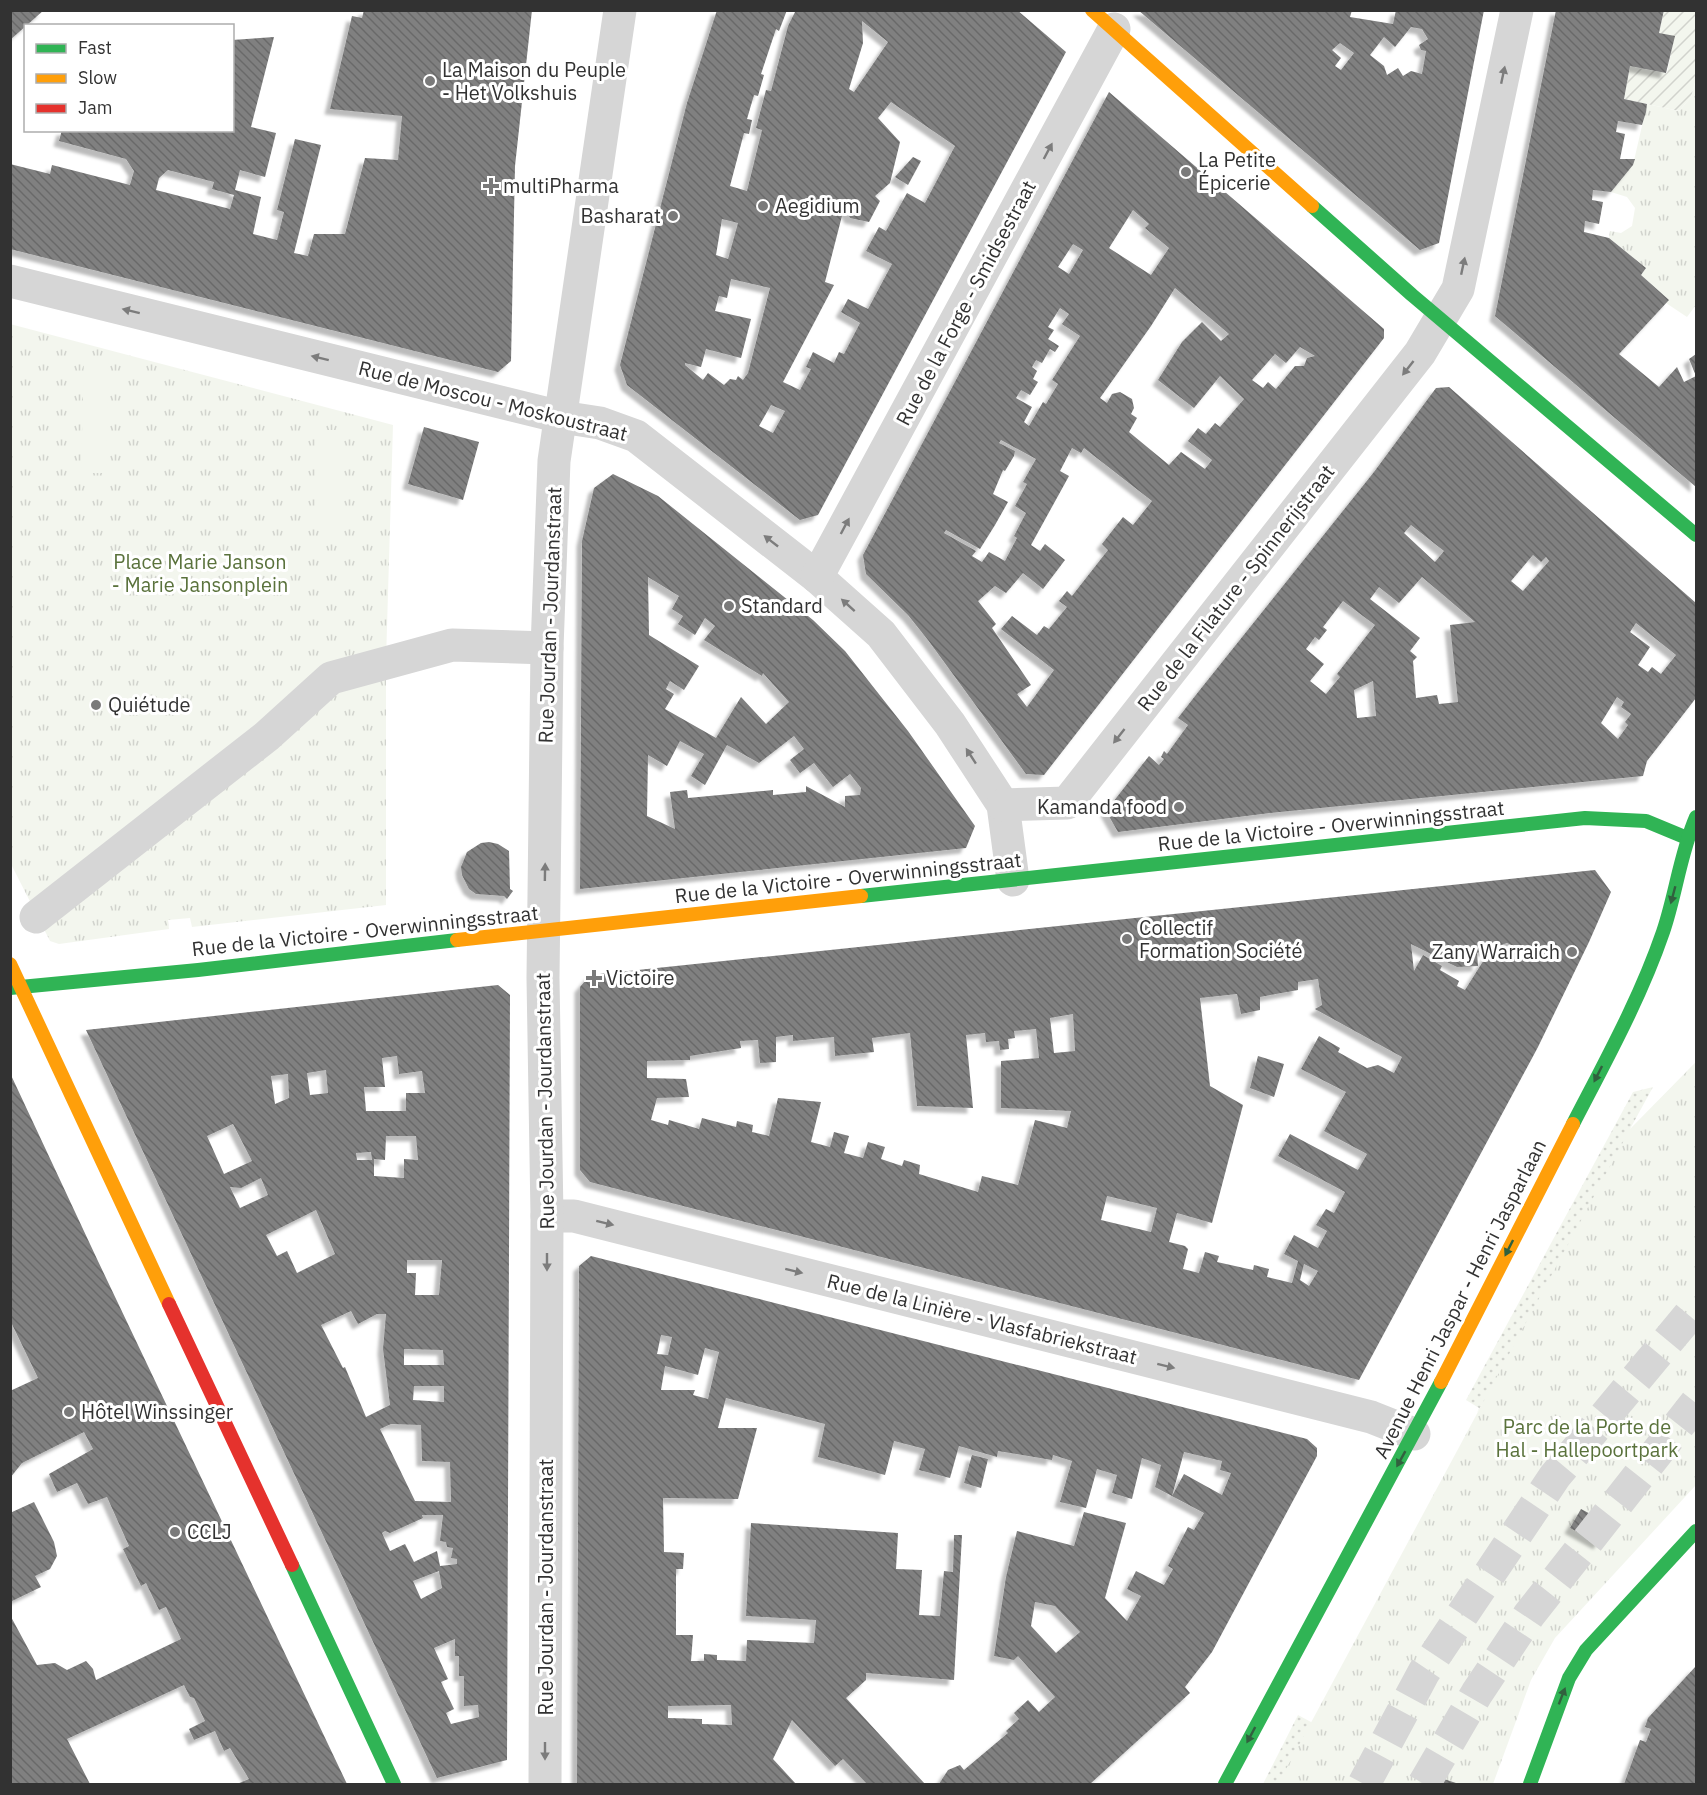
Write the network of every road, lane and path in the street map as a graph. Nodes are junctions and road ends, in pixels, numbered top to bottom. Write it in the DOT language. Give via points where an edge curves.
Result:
graph roads {
  1 [pos="620,10"];
  2 [pos="1517,10"];
  3 [pos="1103,20"];
  4 [pos="10,281"];
  5 [pos="1440,319"];
  6 [pos="561,417"];
  7 [pos="1696,535"];
  8 [pos="817,577"];
  9 [pos="547,648"];
  10 [pos="1003,805"];
  11 [pos="1696,817"];
  12 [pos="1692,842"];
  13 [pos="1013,880"];
  14 [pos="36,917"];
  15 [pos="544,931"];
  16 [pos="13,984"];
  17 [pos="547,1216"];
  18 [pos="1414,1434"];
  19 [pos="1696,1532"];
  20 [pos="394,1785"];
  21 [pos="545,1785"];
  22 [pos="1225,1785"];
  23 [pos="1530,1785"];
  1 -- 6 [label="street, Rue Jourdan - Jourdanstraat"];
  5 -- 2 [label="street, one-way" via="1458,289"];
  3 -- 5 [label="street"];
  8 -- 3 [label="street, Rue de la Forge - Smidsestraat, one-way"];
  6 -- 4 [label="street, Rue de Moscou - Moskoustraat, one-way"];
  5 -- 7 [label="street"];
  5 -- 10 [label="street, Rue de la Filature - Spinnerijstraat, one-way" via="1419,353 1067,803"];
  8 -- 6 [label="street, Rue de Moscou - Moskoustraat, one-way" via="636,436 600,423"];
  6 -- 9 [label="street, Rue Jourdan - Jourdanstraat" via="554,460"];
  10 -- 8 [label="street, Rue de Moscou - Moskoustraat, one-way" via="950,724 881,634"];
  9 -- 14 [label="street" via="452,645 331,678 267,736"];
  15 -- 9 [label="street, Rue Jourdan - Jourdanstraat, one-way"];
  10 -- 13 [label="street, Rue de Moscou - Moskoustraat"];
  11 -- 12 [label="street, Avenue Henri Jaspar - Henri Jasparlaan"];
  12 -- 13 [label="street, Rue de la Victoire - Overwinningsstraat" via="1646,821 1585,818"];
  12 -- 18 [label="street, Avenue Henri Jaspar - Henri Jasparlaan, one-way" via="1663,932 1625,1022"];
  13 -- 15 [label="street, Rue de la Victoire - Overwinningsstraat"];
  15 -- 16 [label="street, Rue de la Victoire - Overwinningsstraat" via="198,970"];
  15 -- 17 [label="street, Rue Jourdan - Jourdanstraat"];
  16 -- 20 [label="street"];
  17 -- 18 [label="street, Rue de la Linière - Vlasfabriekstraat, one-way" via="586,1218 1371,1418"];
  17 -- 21 [label="street, Rue Jourdan - Jourdanstraat, one-way"];
  18 -- 22 [label="street, Avenue Henri Jaspar - Henri Jasparlaan, one-way"];
  23 -- 19 [label="street, one-way" via="1569,1678 1586,1650"];
}
